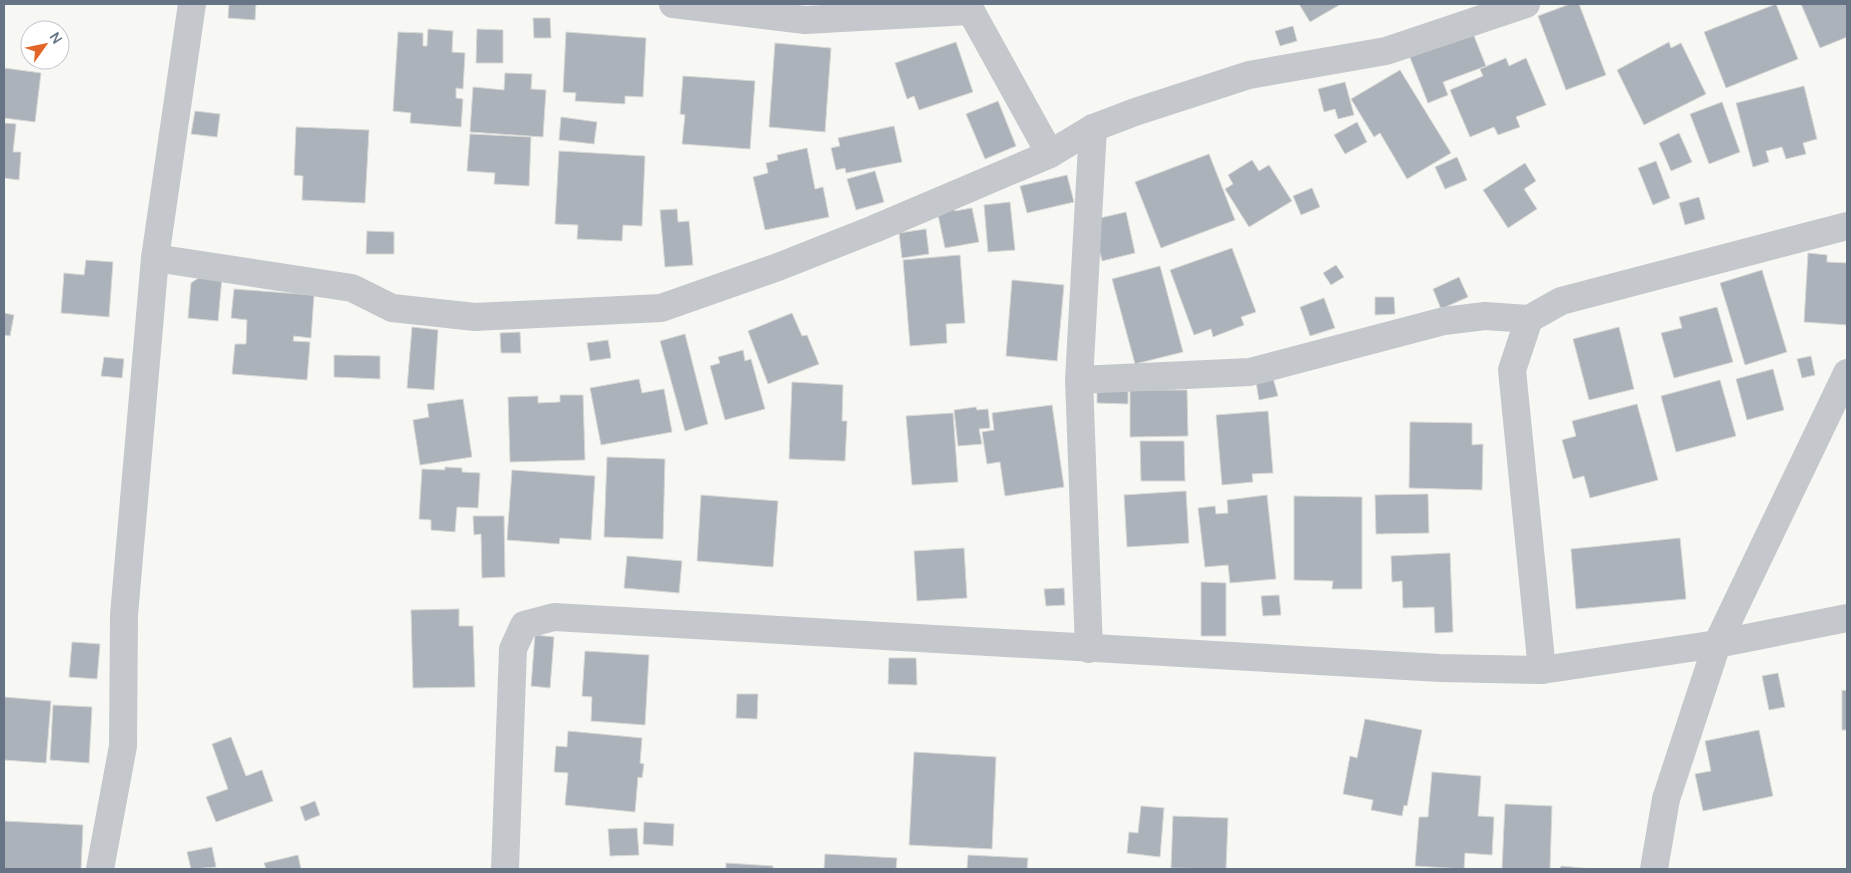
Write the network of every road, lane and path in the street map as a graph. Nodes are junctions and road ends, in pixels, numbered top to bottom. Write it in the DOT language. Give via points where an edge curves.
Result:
graph roads {
  1 [pos="192,4"];
  2 [pos="673,4"];
  3 [pos="1526,4"];
  4 [pos="968,7"];
  5 [pos="1094,128"];
  6 [pos="1050,154"];
  7 [pos="1847,226"];
  8 [pos="155,258"];
  9 [pos="1529,319"];
  10 [pos="1847,373"];
  11 [pos="1079,380"];
  12 [pos="1847,618"];
  13 [pos="1717,644"];
  14 [pos="1089,649"];
  15 [pos="1542,670"];
  16 [pos="100,869"];
  17 [pos="505,869"];
  18 [pos="1654,869"];
  1 -- 8 [label="street"];
  2 -- 4 [label="street" via="805,20"];
  3 -- 5 [label="street" via="1386,51 1249,75"];
  4 -- 6 [label="street"];
  5 -- 6 [label="street"];
  5 -- 11 [label="street"];
  6 -- 8 [label="street" via="866,233 661,308 475,317 392,308 352,288"];
  7 -- 9 [label="street" via="1561,301"];
  8 -- 16 [label="street" via="124,615 123,746"];
  9 -- 11 [label="street" via="1485,316 1444,321 1250,372"];
  9 -- 15 [label="street" via="1512,370"];
  10 -- 13 [label="street"];
  11 -- 14 [label="street"];
  12 -- 13 [label="street"];
  13 -- 15 [label="street"];
  13 -- 18 [label="street" via="1666,799"];
  14 -- 15 [label="street" via="1440,668"];
  14 -- 17 [label="street" via="554,616 524,625 513,650"];
}
